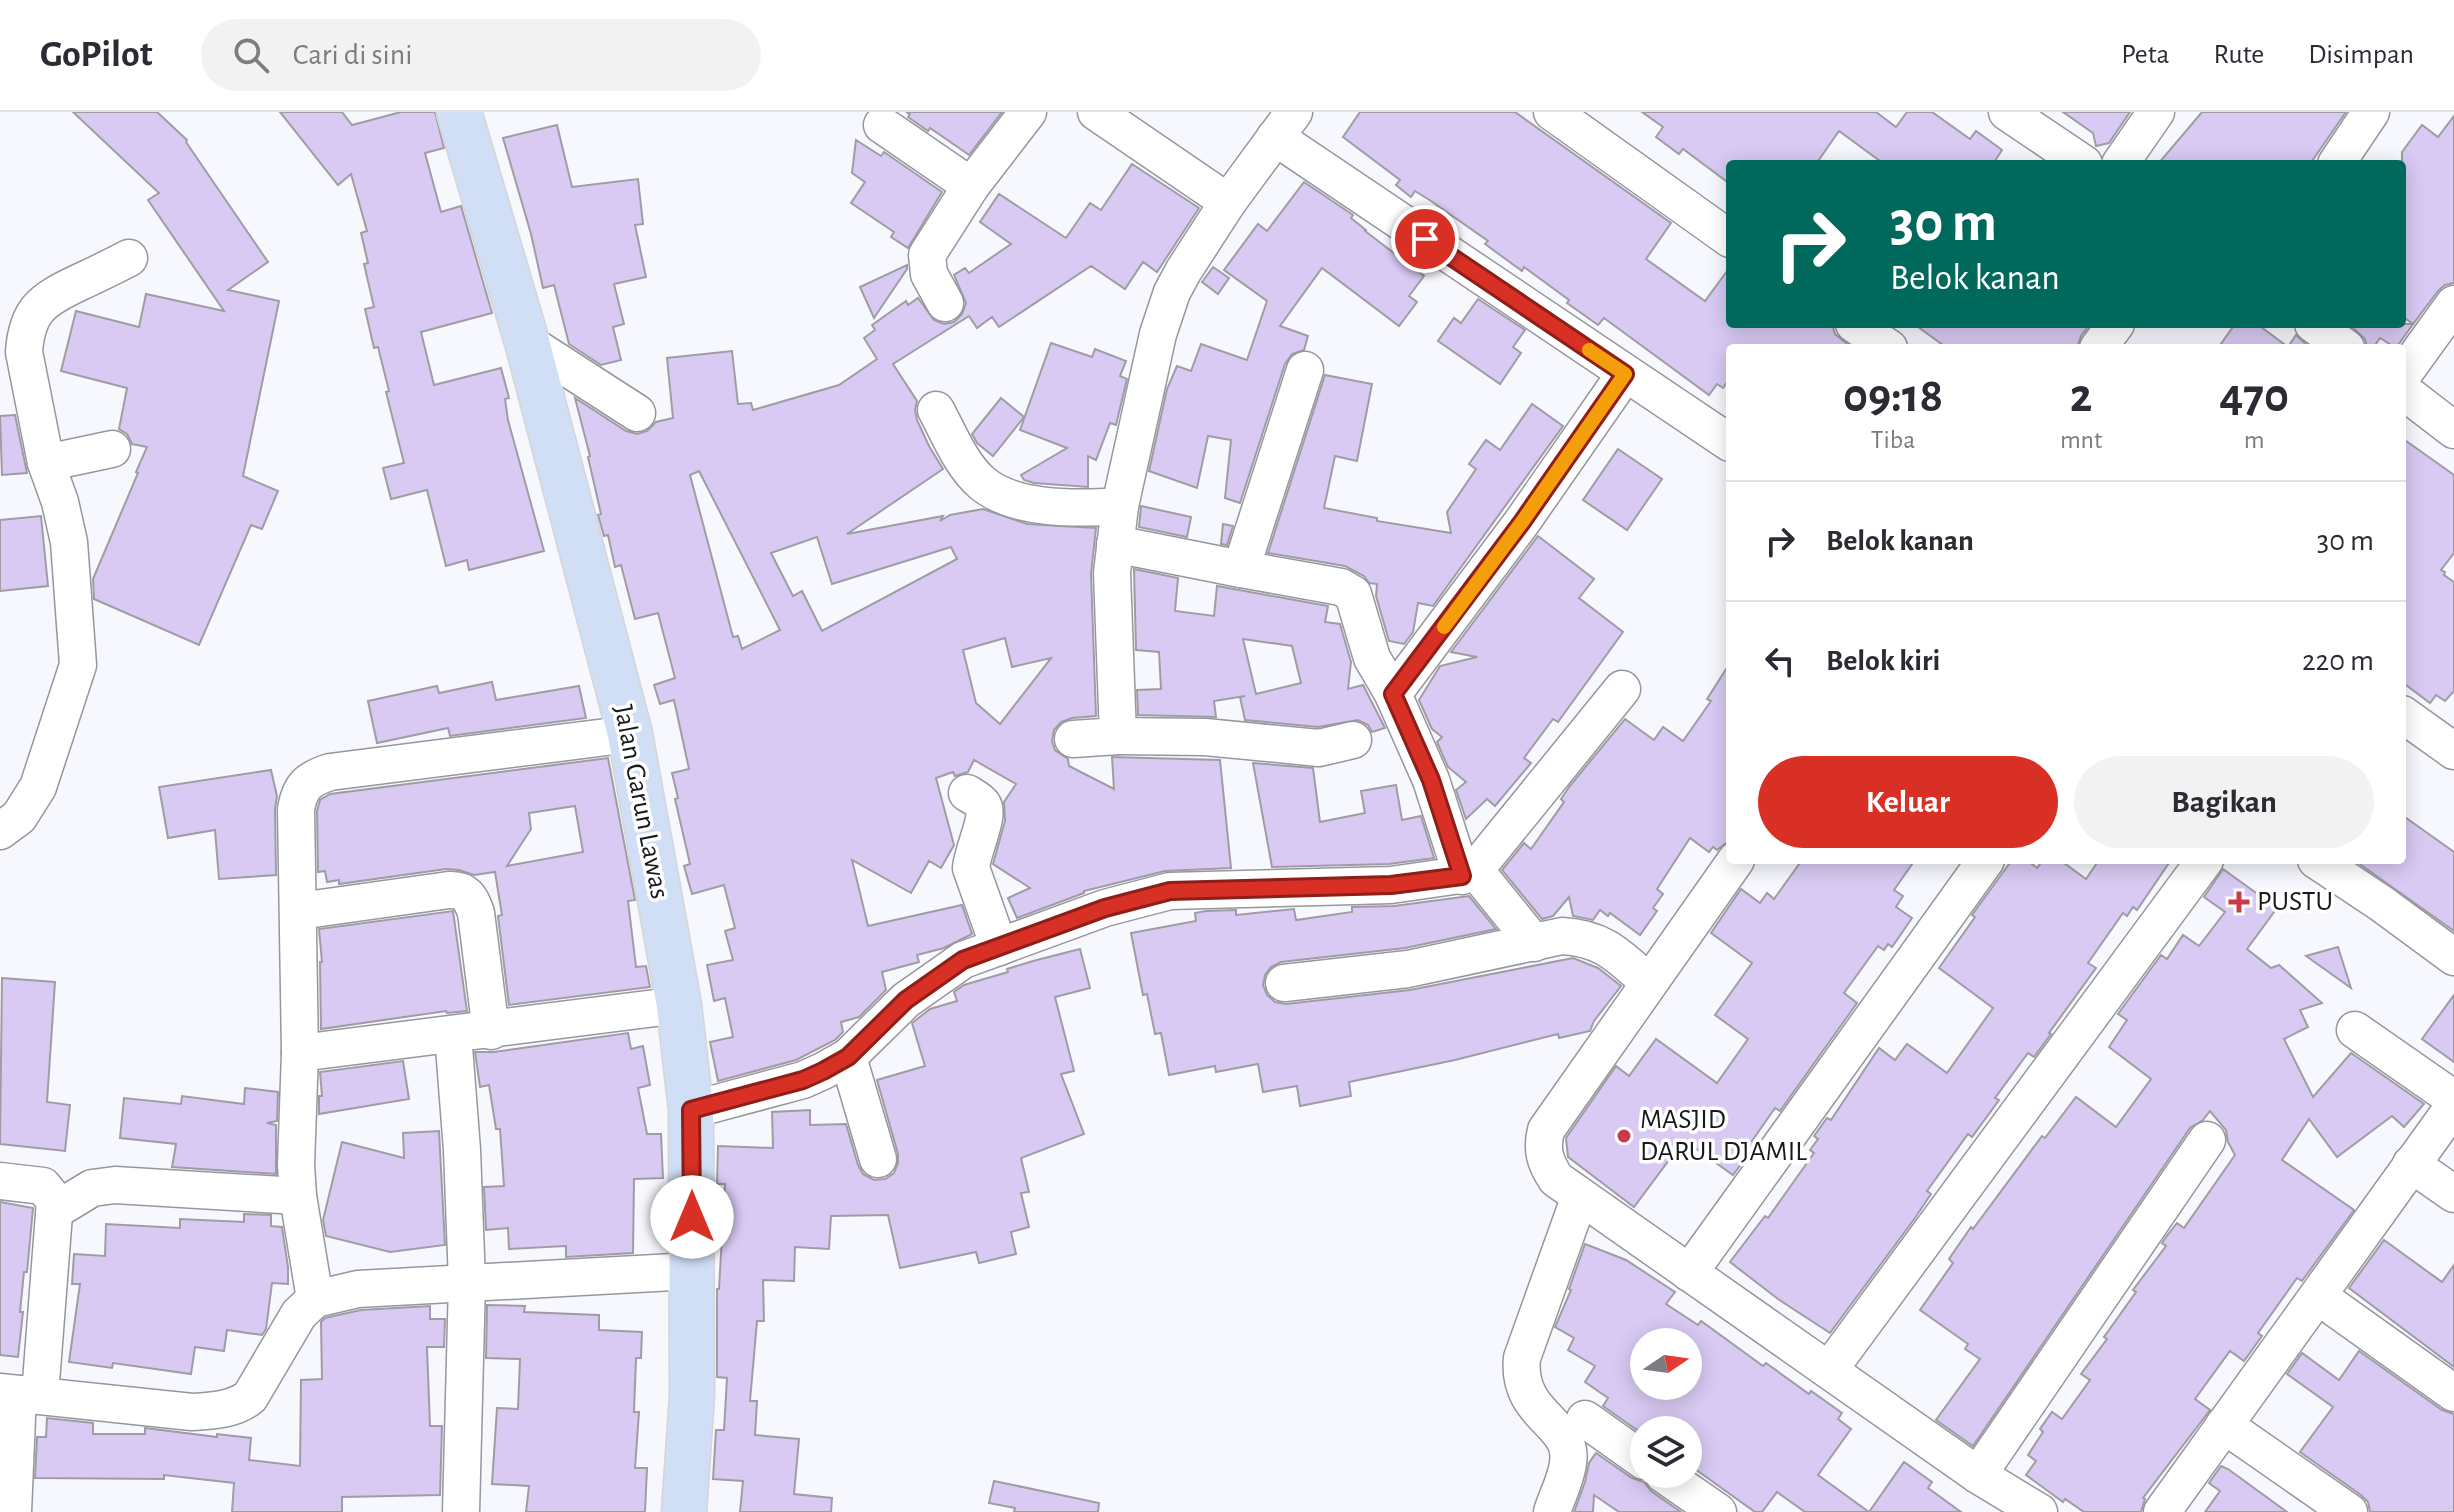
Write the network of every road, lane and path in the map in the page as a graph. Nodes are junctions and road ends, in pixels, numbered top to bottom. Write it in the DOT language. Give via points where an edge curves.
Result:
graph roads {
  1 [pos="459,112"];
  2 [pos="1028,112"];
  3 [pos="1096,112"];
  4 [pos="1552,112"];
  5 [pos="2007,112"];
  6 [pos="2156,112"];
  7 [pos="2371,112"];
  8 [pos="882,125"];
  9 [pos="1284,125"];
  10 [pos="2078,160"];
  11 [pos="2123,160"];
  12 [pos="2339,160"];
  13 [pos="971,186"];
  14 [pos="1228,202"];
  15 [pos="1726,236"];
  16 [pos="129,258"];
  17 [pos="945,303"];
  18 [pos="2454,304"];
  19 [pos="1860,328"];
  20 [pos="2318,328"];
  21 [pos="527,342"];
  22 [pos="1883,344"];
  23 [pos="2340,344"];
  24 [pos="1305,370"];
  25 [pos="2406,370"];
  26 [pos="1625,374"];
  27 [pos="2406,393"];
  28 [pos="936,410"];
  29 [pos="637,413"];
  30 [pos="2454,430"];
  31 [pos="1726,440"];
  32 [pos="112,449"];
  33 [pos="46,463"];
  34 [pos="1120,506"];
  35 [pos="1115,544"];
  36 [pos="1241,569"];
  37 [pos="1622,689"];
  38 [pos="1393,694"];
  39 [pos="2406,717"];
  40 [pos="630,734"];
  41 [pos="1118,736"];
  42 [pos="1073,739"];
  43 [pos="1353,740"];
  44 [pos="2454,751"];
  45 [pos="967,793"];
  46 [pos="0,831"];
  47 [pos="1733,864"];
  48 [pos="1983,864"];
  49 [pos="2202,864"];
  50 [pos="2322,864"];
  51 [pos="1469,873"];
  52 [pos="299,911"];
  53 [pos="1534,943"];
  54 [pos="999,947"];
  55 [pos="2454,957"];
  56 [pos="1648,982"];
  57 [pos="1284,983"];
  58 [pos="679,1005"];
  59 [pos="2355,1030"];
  60 [pos="491,1031"];
  61 [pos="453,1034"];
  62 [pos="300,1053"];
  63 [pos="848,1057"];
  64 [pos="2454,1099"];
  65 [pos="2454,1106"];
  66 [pos="691,1110"];
  67 [pos="2207,1140"];
  68 [pos="878,1159"];
  69 [pos="2411,1164"];
  70 [pos="0,1181"];
  71 [pos="2454,1194"];
  72 [pos="298,1196"];
  73 [pos="1580,1196"];
  74 [pos="56,1210"];
  75 [pos="692,1271"];
  76 [pos="1689,1273"];
  77 [pos="467,1282"];
  78 [pos="2318,1296"];
  79 [pos="315,1299"];
  80 [pos="1829,1370"];
  81 [pos="19,1393"];
  82 [pos="2454,1393"];
  83 [pos="1585,1419"];
  84 [pos="2224,1425"];
  85 [pos="1630,1451"];
  86 [pos="1978,1475"];
  87 [pos="1683,1488"];
  88 [pos="13,1512"];
  89 [pos="461,1512"];
  90 [pos="684,1512"];
  91 [pos="1552,1512"];
  92 [pos="1718,1512"];
  93 [pos="2039,1512"];
  94 [pos="2162,1512"];
  95 [pos="2349,1512"];
  1 -- 21 [label="main road, Jalan Garun Lawas"];
  2 -- 13 [label="street"];
  3 -- 14 [label="street"];
  4 -- 15 [label="street"];
  5 -- 10 [label="street"];
  6 -- 11 [label="street"];
  7 -- 12 [label="street"];
  8 -- 13 [label="street"];
  9 -- 14 [label="street"];
  9 -- 26 [label="street"];
  13 -- 17 [label="street" via="927,255 929,274"];
  14 -- 34 [label="street" via="1184,270 1164,313"];
  16 -- 33 [label="street" via="48,298 30,320 24,352"];
  18 -- 25 [label="street"];
  19 -- 22 [label="street"];
  20 -- 23 [label="street"];
  21 -- 29 [label="street"];
  21 -- 40 [label="main road, Jalan Garun Lawas"];
  24 -- 36 [label="street"];
  26 -- 31 [label="street"];
  26 -- 38 [label="street"];
  27 -- 30 [label="street"];
  28 -- 34 [label="street" via="968,466 993,491 1061,509"];
  32 -- 33 [label="street"];
  33 -- 46 [label="street" via="69,542 78,665 38,787 19,817"];
  34 -- 35 [label="street"];
  35 -- 36 [label="street"];
  35 -- 41 [label="street"];
  36 -- 38 [label="street" via="1349,590 1372,658"];
  37 -- 51 [label="street"];
  38 -- 51 [label="street"];
  39 -- 44 [label="street"];
  40 -- 52 [label="street" via="330,772 307,781 296,809"];
  40 -- 58 [label="main road, Jalan Garun Lawas"];
  41 -- 42 [label="street"];
  41 -- 43 [label="street" via="1205,737 1319,748"];
  45 -- 54 [label="street" via="985,810 971,868"];
  47 -- 56 [label="street"];
  48 -- 76 [label="street"];
  49 -- 80 [label="street"];
  50 -- 55 [label="street"];
  51 -- 53 [label="street"];
  51 -- 54 [label="street" via="1391,885 1170,891 1105,908"];
  52 -- 60 [label="street" via="462,891 476,913"];
  52 -- 62 [label="street"];
  53 -- 56 [label="street" via="1562,936 1601,943"];
  53 -- 57 [label="street" via="1408,969"];
  54 -- 63 [label="street" via="938,976"];
  56 -- 73 [label="street" via="1546,1130 1545,1162 1556,1179"];
  58 -- 60 [label="street"];
  58 -- 66 [label="main road, Jalan Garun Lawas"];
  59 -- 64 [label="street"];
  60 -- 61 [label="street"];
  61 -- 62 [label="street"];
  61 -- 77 [label="street"];
  62 -- 72 [label="street"];
  63 -- 66 [label="street" via="803,1080"];
  63 -- 68 [label="street"];
  65 -- 69 [label="street"];
  66 -- 75 [label="main road, Jalan Garun Lawas"];
  67 -- 86 [label="street"];
  69 -- 71 [label="street"];
  69 -- 78 [label="street"];
  70 -- 74 [label="street" via="43,1186"];
  72 -- 74 [label="street" via="115,1185 92,1188"];
  72 -- 79 [label="street"];
  73 -- 76 [label="street"];
  73 -- 91 [label="street" via="1520,1375 1533,1406 1568,1447 1569,1462"];
  74 -- 81 [label="street"];
  75 -- 77 [label="street"];
  75 -- 90 [label="main road, Jalan Garun Lawas" via="692,1395"];
  76 -- 80 [label="street"];
  77 -- 79 [label="street" via="358,1289"];
  77 -- 89 [label="street"];
  78 -- 82 [label="street"];
  78 -- 84 [label="street"];
  79 -- 81 [label="street" via="299,1314 254,1391 239,1404 192,1412"];
  80 -- 86 [label="street"];
  81 -- 88 [label="street"];
  83 -- 85 [label="street"];
  84 -- 94 [label="street"];
  84 -- 95 [label="street"];
  86 -- 93 [label="street"];
  87 -- 92 [label="street"];
}
